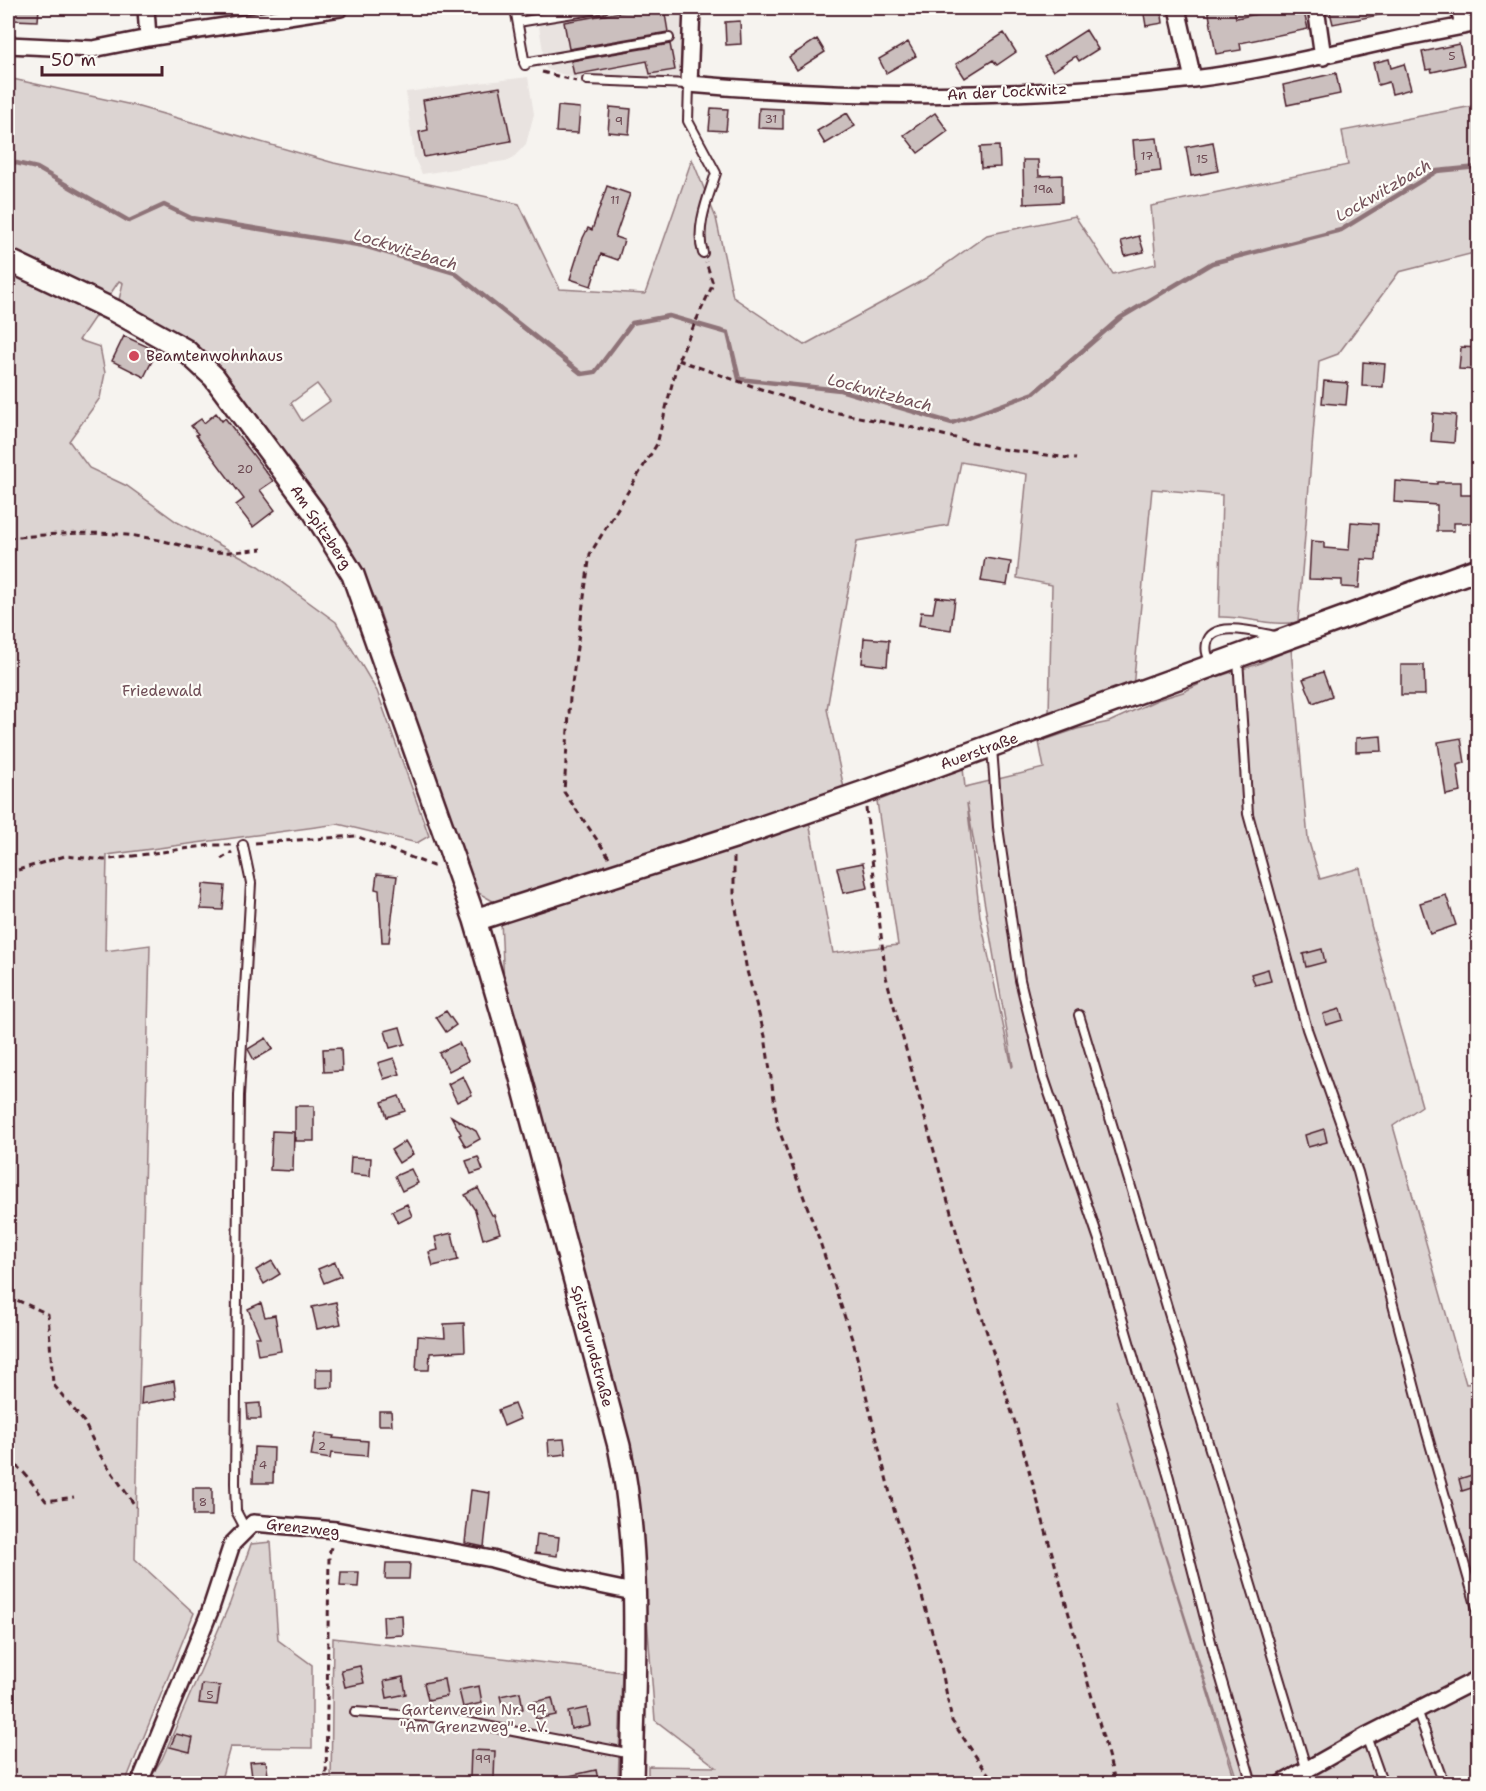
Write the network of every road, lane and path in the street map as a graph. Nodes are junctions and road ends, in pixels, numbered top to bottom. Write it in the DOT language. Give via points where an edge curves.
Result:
graph roads {
  1 [pos="146,8"];
  2 [pos="340,8"];
  3 [pos="516,8"];
  4 [pos="604,8"];
  5 [pos="692,8"];
  6 [pos="1178,8"];
  7 [pos="1316,8"];
  8 [pos="1459,8"];
  9 [pos="518,22"];
  10 [pos="1471,24"];
  11 [pos="148,38"];
  12 [pos="669,38"];
  13 [pos="8,45"];
  14 [pos="1323,57"];
  15 [pos="525,65"];
  16 [pos="1193,79"];
  17 [pos="586,80"];
  18 [pos="689,84"];
  19 [pos="703,253"];
  20 [pos="8,260"];
  21 [pos="678,360"];
  22 [pos="1076,459"];
  23 [pos="8,538"];
  24 [pos="262,549"];
  25 [pos="1479,569"];
  26 [pos="1292,638"];
  27 [pos="1238,658"];
  28 [pos="1215,666"];
  29 [pos="992,746"];
  30 [pos="864,792"];
  31 [pos="734,837"];
  32 [pos="243,845"];
  33 [pos="221,859"];
  34 [pos="455,864"];
  35 [pos="8,873"];
  36 [pos="620,874"];
  37 [pos="475,920"];
  38 [pos="1079,1015"];
  39 [pos="8,1296"];
  40 [pos="8,1458"];
  41 [pos="74,1497"];
  42 [pos="136,1507"];
  43 [pos="246,1530"];
  44 [pos="336,1530"];
  45 [pos="633,1592"];
  46 [pos="1479,1612"];
  47 [pos="1479,1679"];
  48 [pos="1417,1710"];
  49 [pos="355,1712"];
  50 [pos="1366,1736"];
  51 [pos="632,1754"];
  52 [pos="1306,1768"];
  53 [pos="140,1784"];
  54 [pos="326,1784"];
  55 [pos="632,1784"];
  56 [pos="998,1784"];
  57 [pos="1116,1784"];
  58 [pos="1252,1784"];
  59 [pos="1281,1784"];
  60 [pos="1311,1784"];
  61 [pos="1383,1784"];
  62 [pos="1444,1784"];
  1 -- 11 [label="street"];
  2 -- 11 [label="street"];
  3 -- 9 [label="lane"];
  4 -- 9 [label="lane"];
  5 -- 18 [label="street"];
  6 -- 16 [label="street"];
  7 -- 14 [label="street"];
  8 -- 10 [label="street"];
  9 -- 15 [label="lane"];
  10 -- 14 [label="street, An der Lockwitz"];
  11 -- 13 [label="street" via="93,50"];
  12 -- 15 [label="lane"];
  14 -- 16 [label="street, An der Lockwitz"];
  15 -- 17 [label="path"];
  16 -- 18 [label="street, An der Lockwitz" via="933,95"];
  17 -- 18 [label="lane"];
  18 -- 19 [label="lane" via="688,120 716,173 699,241"];
  19 -- 21 [label="path" via="713,284"];
  20 -- 34 [label="street, Am Spitzberg" via="115,311 185,350 221,387 314,512 353,575"];
  21 -- 22 [label="path" via="818,409 1001,449"];
  21 -- 36 [label="path" via="657,444 590,554 570,698 564,792"];
  23 -- 24 [label="path" via="111,535 142,537 209,551"];
  25 -- 26 [label="street, Auerstraße"];
  26 -- 27 [label="street, Auerstraße"];
  26 -- 28 [label="lane" via="1227,629 1215,631 1206,649"];
  27 -- 28 [label="street, Auerstraße"];
  27 -- 46 [label="lane" via="1248,814 1307,1029 1358,1172"];
  28 -- 29 [label="street, Auerstraße"];
  29 -- 30 [label="street, Auerstraße"];
  29 -- 58 [label="lane" via="998,826 1020,980 1044,1078 1099,1240 1163,1455"];
  30 -- 31 [label="street, Auerstraße"];
  30 -- 57 [label="path" via="886,977"];
  31 -- 36 [label="street, Auerstraße"];
  31 -- 56 [label="path" via="734,897 747,971 765,1036 778,1127 854,1345 894,1510 940,1661 952,1721"];
  32 -- 33 [label="path"];
  32 -- 34 [label="path" via="356,836 433,866"];
  32 -- 35 [label="path" via="212,845 104,860 65,856"];
  32 -- 43 [label="lane" via="251,883 239,1096 235,1483 236,1511"];
  34 -- 37 [label="street, Am Spitzberg"];
  36 -- 37 [label="street, Auerstraße"];
  37 -- 45 [label="street, Spitzgrundstraße" via="619,1446 632,1521"];
  38 -- 52 [label="lane"];
  39 -- 42 [label="path" via="48,1314 53,1384 84,1422 100,1455"];
  40 -- 41 [label="path" via="46,1501"];
  43 -- 44 [label="street, Grenzweg" via="253,1522"];
  43 -- 53 [label="street, Grenzweg" via="232,1544 210,1611"];
  44 -- 45 [label="street, Grenzweg" via="492,1559"];
  44 -- 54 [label="path" via="329,1555"];
  45 -- 51 [label="street, Spitzgrundstraße"];
  47 -- 48 [label="street"];
  48 -- 50 [label="street"];
  48 -- 62 [label="lane"];
  49 -- 51 [label="lane" via="445,1718"];
  50 -- 52 [label="street"];
  50 -- 61 [label="lane"];
  51 -- 55 [label="street, Spitzgrundstraße"];
  52 -- 59 [label="street"];
  52 -- 60 [label="lane"];
}
